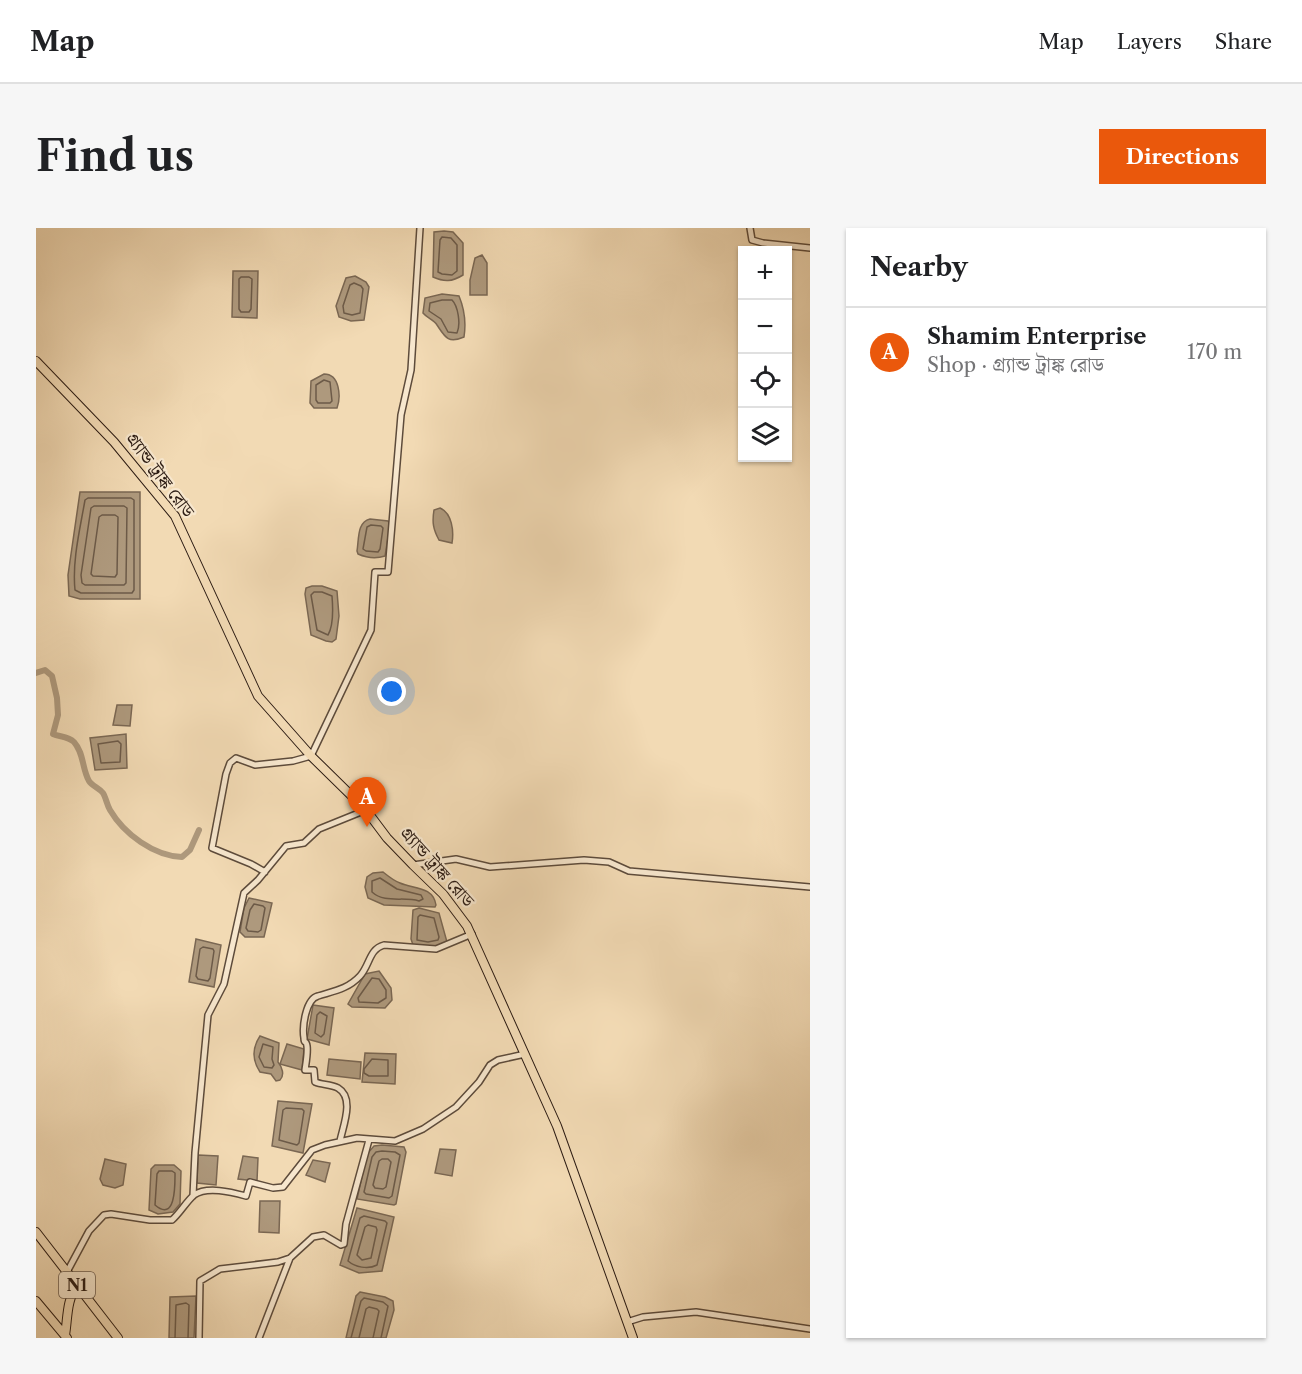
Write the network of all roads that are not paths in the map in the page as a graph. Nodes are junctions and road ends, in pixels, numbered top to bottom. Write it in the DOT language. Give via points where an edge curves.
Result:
graph roads {
  1 [pos="420,228"];
  2 [pos="750,228"];
  3 [pos="810,248"];
  4 [pos="36,361"];
  5 [pos="311,756"];
  6 [pos="366,810"];
  7 [pos="413,865"];
  8 [pos="265,872"];
  9 [pos="810,887"];
  10 [pos="472,934"];
  11 [pos="525,1054"];
  12 [pos="369,1140"];
  13 [pos="340,1141"];
  14 [pos="193,1196"];
  15 [pos="36,1232"];
  16 [pos="290,1258"];
  17 [pos="68,1272"];
  18 [pos="78,1286"];
  19 [pos="36,1300"];
  20 [pos="627,1322"];
  21 [pos="810,1329"];
  22 [pos="66,1337"];
  23 [pos="118,1338"];
  24 [pos="199,1338"];
  25 [pos="259,1338"];
  26 [pos="633,1338"];
  1 -- 5 [label="street" via="411,370 402,415 388,572 375,572 371,630"];
  2 -- 3 [label="street" via="752,240"];
  4 -- 5 [label="highway, গ্র্যান্ড ট্রাঙ্ক রোড" via="114,442 175,516 258,696"];
  5 -- 6 [label="highway, গ্র্যান্ড ট্রাঙ্ক রোড"];
  5 -- 8 [label="street" via="255,765 236,758 230,763 212,848"];
  6 -- 7 [label="highway, গ্র্যান্ড ট্রাঙ্ক রোড"];
  6 -- 8 [label="street" via="319,829 304,843 286,846"];
  7 -- 9 [label="street" via="456,860 490,867 584,860 609,862 629,871"];
  7 -- 10 [label="highway, গ্র্যান্ড ট্রাঙ্ক রোড" via="456,909"];
  8 -- 14 [label="street" via="244,893 224,984 208,1015"];
  10 -- 11 [label="highway, গ্র্যান্ড ট্রাঙ্ক রোড"];
  10 -- 13 [label="street" via="436,949 376,947 358,978 337,992 315,996 310,1001 303,1039 307,1047 305,1070 314,1070 315,1082 337,1087 343,1093 346,1115"];
  11 -- 12 [label="street" via="490,1065 456,1107 423,1129 395,1141"];
  11 -- 20 [label="highway, গ্র্যান্ড ট্রাঙ্ক রোড" via="556,1126"];
  12 -- 13 [label="street"];
  12 -- 16 [label="street" via="344,1244 324,1234 313,1236"];
  13 -- 14 [label="street" via="312,1150 283,1187 250,1182 246,1196 203,1191"];
  14 -- 17 [label="street" via="172,1220 104,1215 89,1231"];
  15 -- 17 [label="highway, N1"];
  16 -- 24 [label="street" via="220,1269 200,1281"];
  16 -- 25 [label="street"];
  17 -- 18 [label="highway, N1"];
  18 -- 22 [label="highway" via="69,1300"];
  18 -- 23 [label="highway, N1"];
  19 -- 22 [label="highway, N1"];
  20 -- 21 [label="street" via="696,1312"];
  20 -- 26 [label="highway, গ্র্যান্ড ট্রাঙ্ক রোড"];
}
